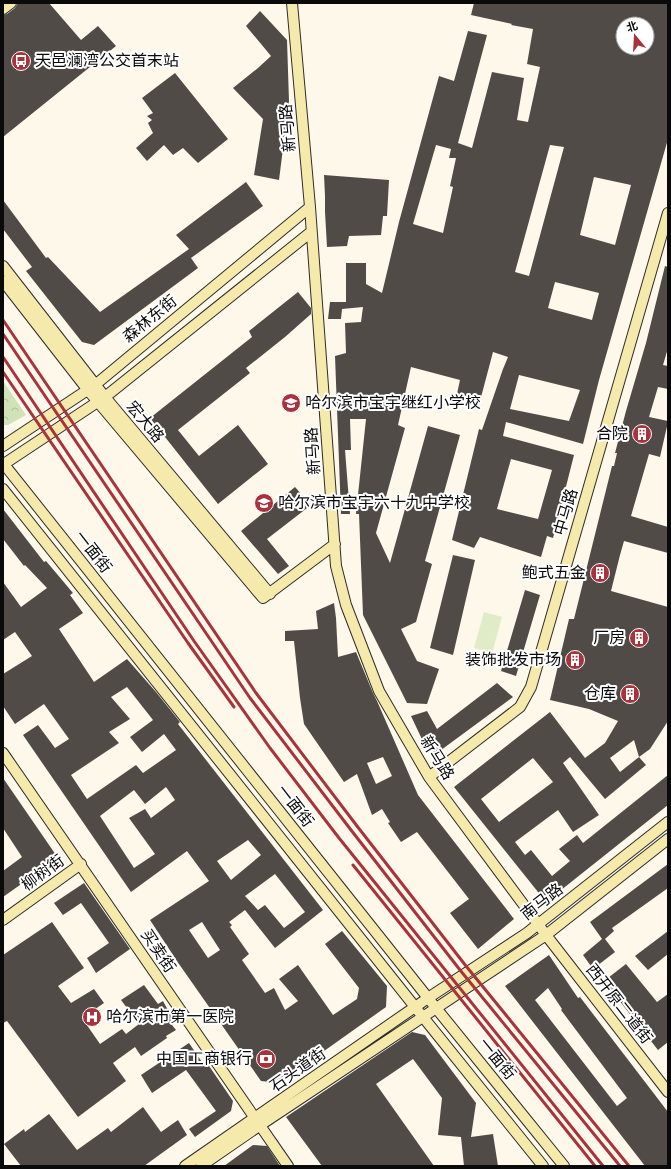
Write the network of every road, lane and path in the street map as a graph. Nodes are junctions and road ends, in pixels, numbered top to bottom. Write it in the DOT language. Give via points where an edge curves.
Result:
graph roads {
  1 [pos="10,3"];
  2 [pos="292,3"];
  3 [pos="3,9"];
  4 [pos="310,207"];
  5 [pos="668,213"];
  6 [pos="311,232"];
  7 [pos="3,266"];
  8 [pos="3,281"];
  9 [pos="91,387"];
  10 [pos="101,399"];
  11 [pos="3,446"];
  12 [pos="4,463"];
  13 [pos="3,489"];
  14 [pos="334,544"];
  15 [pos="3,753"];
  16 [pos="429,777"];
  17 [pos="668,822"];
  18 [pos="668,839"];
  19 [pos="81,864"];
  20 [pos="3,920"];
  21 [pos="539,924"];
  22 [pos="546,935"];
  23 [pos="428,998"];
  24 [pos="415,1007"];
  25 [pos="436,1008"];
  26 [pos="423,1017"];
  27 [pos="668,1092"];
  28 [pos="257,1122"];
  29 [pos="185,1166"];
  30 [pos="201,1166"];
  31 [pos="288,1166"];
  32 [pos="543,1166"];
  33 [pos="564,1166"];
  1 -- 3 [label="main road"];
  2 -- 4 [label="main road, 新马路"];
  4 -- 6 [label="main road, 新马路"];
  4 -- 9 [label="main road, 森林东街"];
  5 -- 16 [label="main road, 中马路" via="531,688 520,707"];
  6 -- 10 [label="main road, 森林东街"];
  6 -- 14 [label="main road, 新马路"];
  7 -- 9 [label="main road, 宏大路"];
  8 -- 9 [label="main road, 宏大路"];
  9 -- 10 [label="main road, 宏大路"];
  9 -- 11 [label="main road, 森林东街"];
  10 -- 12 [label="main road, 森林东街"];
  10 -- 14 [label="main road, 宏大路" via="270,594"];
  12 -- 23 [label="main road, 一面街"];
  13 -- 24 [label="main road, 一面街"];
  14 -- 16 [label="main road, 新马路" via="336,566 346,605 379,691"];
  15 -- 19 [label="main road, 买卖街"];
  16 -- 21 [label="main road, 新马路"];
  17 -- 21 [label="main road, 南马路"];
  18 -- 22 [label="main road, 南马路"];
  19 -- 20 [label="main road, 柳树街"];
  19 -- 28 [label="main road, 买卖街"];
  21 -- 22 [label="main road, 新马路"];
  21 -- 23 [label="main road, 南马路"];
  22 -- 25 [label="main road, 南马路"];
  22 -- 27 [label="main road, 西开原二道街"];
  23 -- 24 [label="main road, 石头道街"];
  23 -- 25 [label="main road, 一面街"];
  24 -- 26 [label="main road, 一面街"];
  24 -- 28 [label="main road, 石头道街"];
  25 -- 26 [label="main road, 石头道街"];
  25 -- 33 [label="main road, 一面街"];
  26 -- 28 [label="main road, 石头道街"];
  26 -- 32 [label="main road, 一面街"];
  28 -- 29 [label="main road, 石头道街"];
  28 -- 30 [label="main road, 石头道街"];
  28 -- 31 [label="main road, 买卖街"];
}
